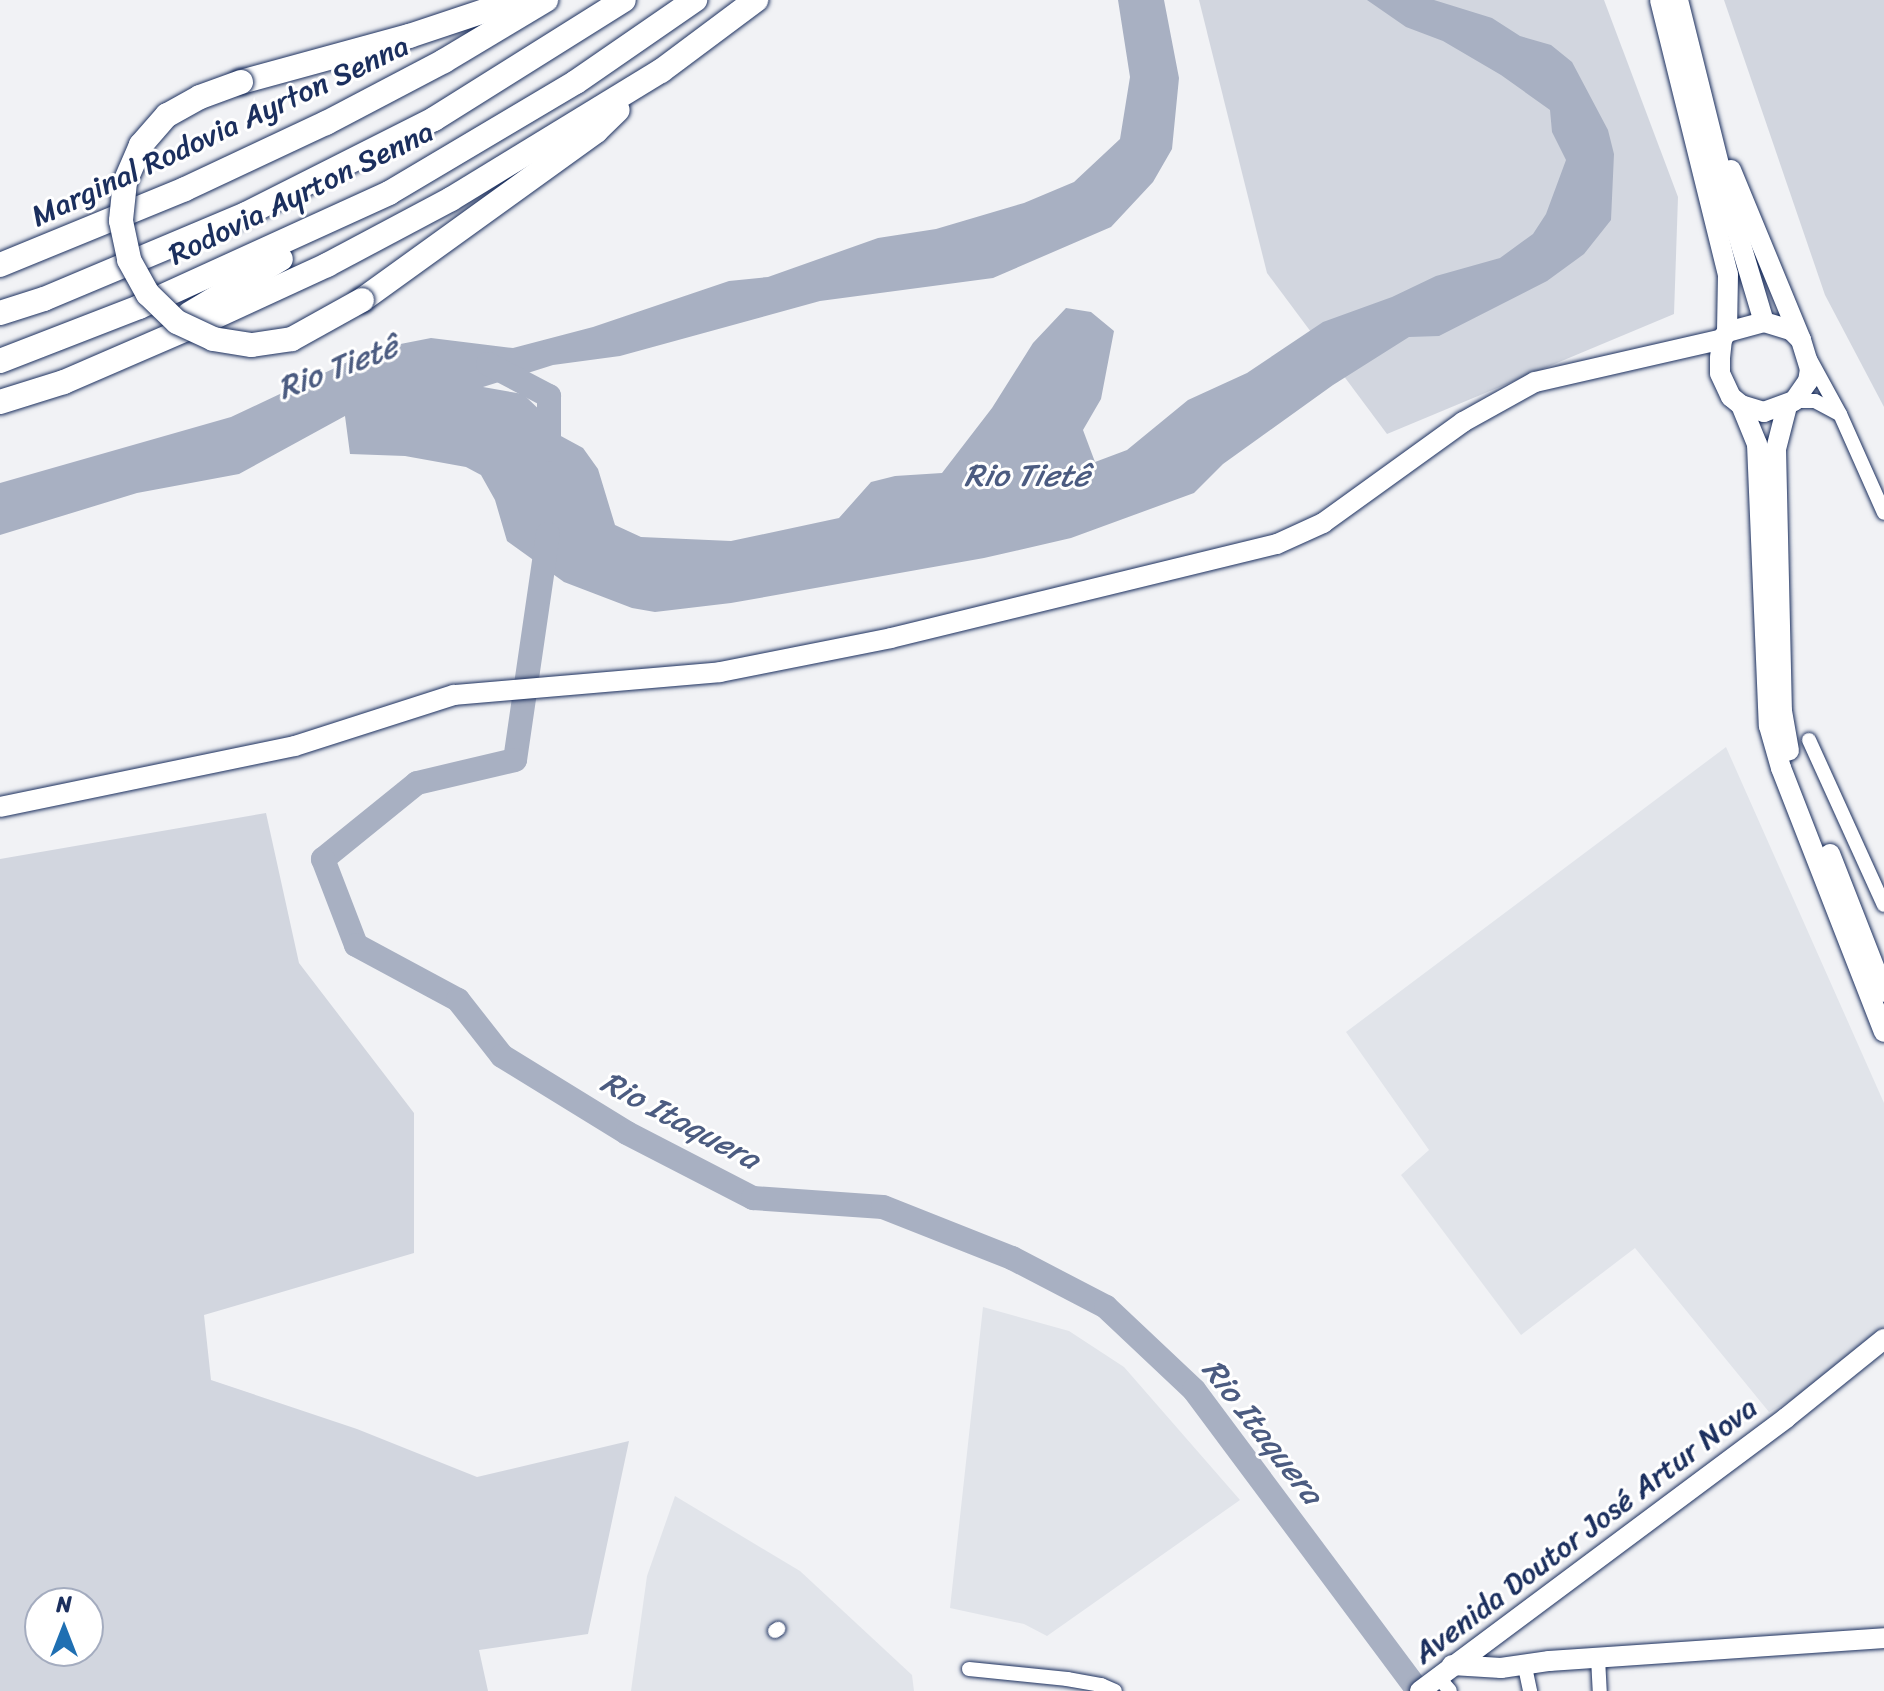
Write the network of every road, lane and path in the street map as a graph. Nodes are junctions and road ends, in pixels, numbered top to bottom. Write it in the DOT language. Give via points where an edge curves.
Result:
graph roads {
  1 [pos="517,0"];
  2 [pos="546,0"];
  3 [pos="624,0"];
  4 [pos="695,0"];
  5 [pos="756,0"];
  6 [pos="1660,0"];
  7 [pos="1678,0"];
  8 [pos="661,71"];
  9 [pos="1711,123"];
  10 [pos="389,193"];
  11 [pos="0,265"];
  12 [pos="0,313"];
  13 [pos="1764,322"];
  14 [pos="1723,343"];
  15 [pos="1805,348"];
  16 [pos="0,361"];
  17 [pos="64,382"];
  18 [pos="0,402"];
  19 [pos="1790,404"];
  20 [pos="1741,405"];
  21 [pos="1840,414"];
  22 [pos="1884,513"];
  23 [pos="1809,740"];
  24 [pos="0,807"];
  25 [pos="1884,905"];
  26 [pos="1884,992"];
  27 [pos="1884,1032"];
  28 [pos="1882,1344"];
  29 [pos="1884,1638"];
  30 [pos="1598,1658"];
  31 [pos="1549,1661"];
  32 [pos="1525,1667"];
  33 [pos="969,1669"];
  34 [pos="1443,1677"];
  35 [pos="1115,1691"];
  36 [pos="1530,1691"];
  37 [pos="1600,1691"];
  1 -- 8 [label="highway, bridge" via="241,82 167,115 141,145 125,182 121,221 129,260 148,294 177,322 213,339 252,345 292,339 362,300 596,131"];
  2 -- 11 [label="highway, Marginal Rodovia Ayrton Senna" via="326,123 172,195"];
  3 -- 12 [label="highway, Rodovia Ayrton Senna" via="434,119 260,207"];
  4 -- 10 [label="highway, Rodovia Ayrton Senna" via="576,82"];
  5 -- 8 [label="highway"];
  6 -- 14 [label="main road" via="1728,274"];
  7 -- 9 [label="main road"];
  8 -- 17 [label="highway" via="451,199 327,265"];
  9 -- 13 [label="main road"];
  9 -- 15 [label="main road"];
  10 -- 16 [label="highway, Rodovia Ayrton Senna" via="139,307"];
  10 -- 17 [label="highway"];
  13 -- 14 [label="main road"];
  13 -- 15 [label="main road" via="1791,330"];
  14 -- 20 [label="main road" via="1724,386"];
  14 -- 24 [label="main road" via="1535,382 1463,422 1323,523 1277,544 767,663 694,676 454,695 295,746"];
  15 -- 19 [label="main road" via="1808,381"];
  15 -- 21 [label="street"];
  17 -- 18 [label="highway"];
  19 -- 20 [label="main road" via="1764,412"];
  19 -- 21 [label="street" via="1815,401"];
  19 -- 26 [label="main road" via="1776,449 1784,736"];
  20 -- 27 [label="main road" via="1757,444 1769,726"];
  21 -- 22 [label="street"];
  23 -- 25 [label="street"];
  28 -- 34 [label="main road, Avenida Doutor José Artur Nova"];
  29 -- 30 [label="main road"];
  30 -- 31 [label="main road"];
  30 -- 37 [label="street"];
  31 -- 32 [label="main road"];
  31 -- 34 [label="main road"];
  32 -- 34 [label="main road"];
  32 -- 36 [label="street"];
  33 -- 35 [label="street" via="1067,1679"];
}
